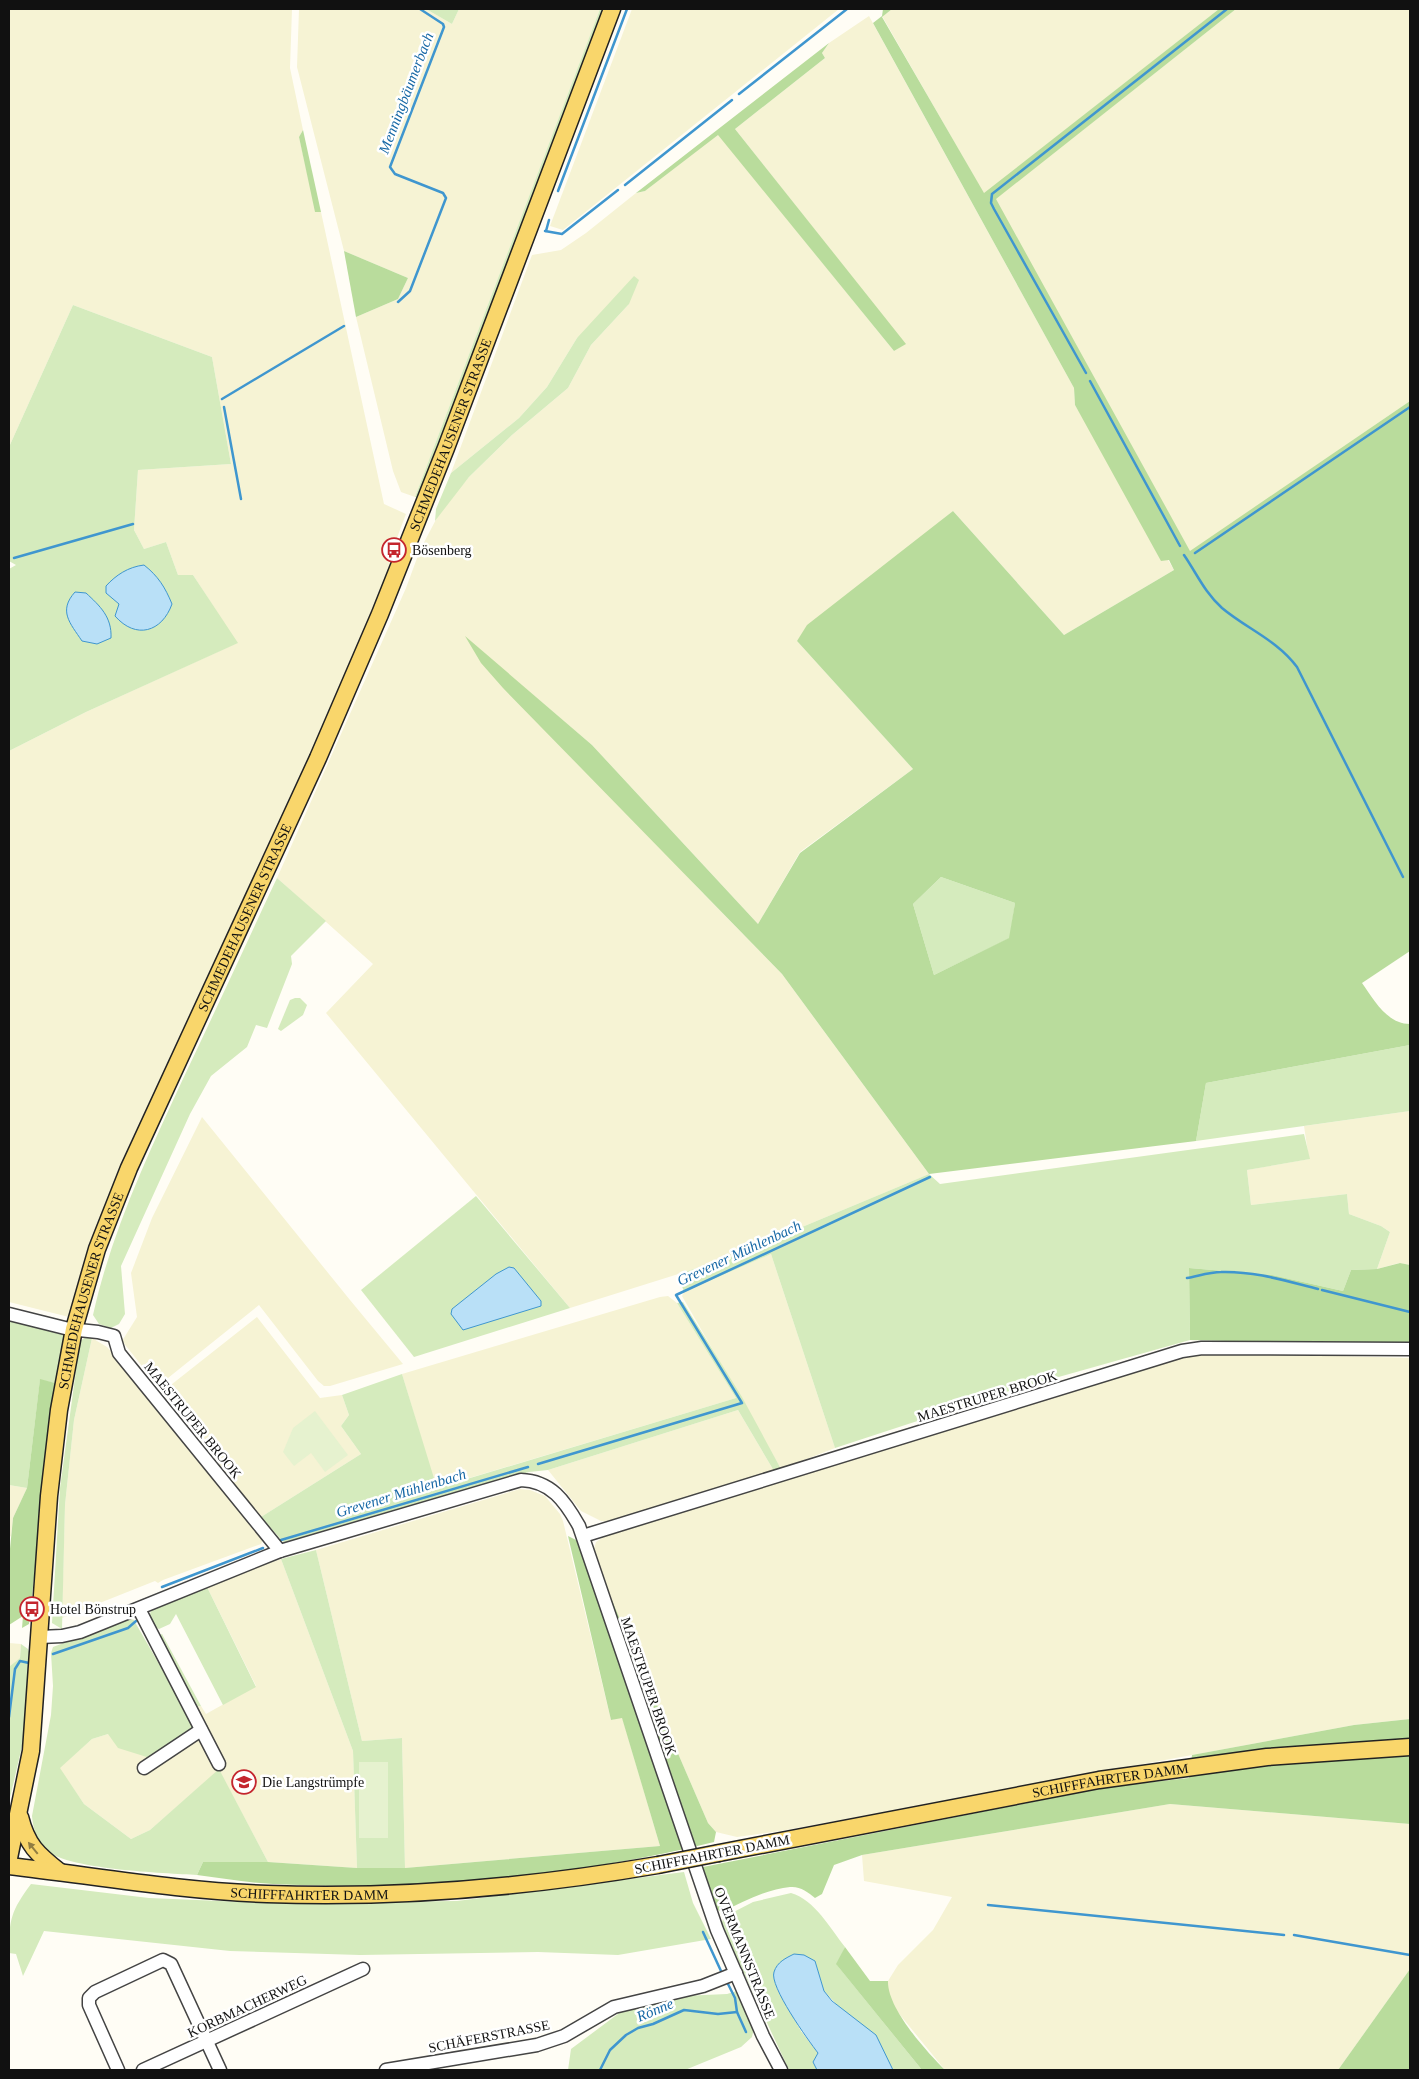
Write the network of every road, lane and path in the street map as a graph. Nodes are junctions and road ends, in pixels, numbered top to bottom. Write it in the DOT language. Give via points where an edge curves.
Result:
graph roads {
  1 [pos="612,9"];
  2 [pos="9,1314"];
  3 [pos="74,1329"];
  4 [pos="1410,1349"];
  5 [pos="583,1536"];
  6 [pos="280,1551"];
  7 [pos="139,1609"];
  8 [pos="40,1637"];
  9 [pos="202,1730"];
  10 [pos="1410,1746"];
  11 [pos="219,1764"];
  12 [pos="144,1768"];
  13 [pos="19,1815"];
  14 [pos="687,1845"];
  15 [pos="9,1858"];
  16 [pos="9,1866"];
  17 [pos="60,1872"];
  18 [pos="363,1968"];
  19 [pos="736,1973"];
  20 [pos="207,2041"];
  21 [pos="118,2070"];
  22 [pos="143,2070"];
  23 [pos="220,2070"];
  24 [pos="386,2070"];
  25 [pos="781,2070"];
  1 -- 3 [label="main road, SCHMEDEHAUSENER STRASSE" via="380,614 318,758 129,1168 98,1249"];
  2 -- 3 [label="street"];
  3 -- 6 [label="street, MAESTRUPER BROOK" via="114,1336 119,1353"];
  3 -- 8 [label="main road, SCHMEDEHAUSENER STRASSE" via="54,1449"];
  4 -- 5 [label="street, MAESTRUPER BROOK" via="1202,1348 1182,1351"];
  5 -- 6 [label="street, MAESTRUPER BROOK" via="571,1511 547,1486 536,1480 521,1480"];
  5 -- 14 [label="street, MAESTRUPER BROOK"];
  6 -- 7 [label="street, MAESTRUPER BROOK"];
  7 -- 8 [label="street, MAESTRUPER BROOK" via="80,1632"];
  7 -- 9 [label="street"];
  8 -- 13 [label="main road, SCHMEDEHAUSENER STRASSE" via="31,1751"];
  9 -- 11 [label="street"];
  9 -- 12 [label="street"];
  10 -- 17 [label="main road, SCHIFFFAHRTER DAMM, bridge" via="1267,1757 1100,1780 658,1865 500,1887 387,1894 267,1894"];
  13 -- 15 [label="main road, SCHMEDEHAUSENER STRASSE"];
  17 -- 13 [label="main road, one-way" via="33,1849"];
  14 -- 19 [label="street, OVERMANNSTRASSE"];
  16 -- 17 [label="main road, SCHIFFFAHRTER DAMM"];
  18 -- 20 [label="street, KORBMACHERWEG"];
  19 -- 24 [label="street, SCHÄFERSTRASSE" via="703,1986 614,2007 564,2036 537,2045"];
  19 -- 25 [label="street, OVERMANNSTRASSE"];
  20 -- 21 [label="street" via="171,1964 163,1960 103,1988 89,1998 89,2005"];
  20 -- 22 [label="street, KORBMACHERWEG"];
  20 -- 23 [label="street"];
}
